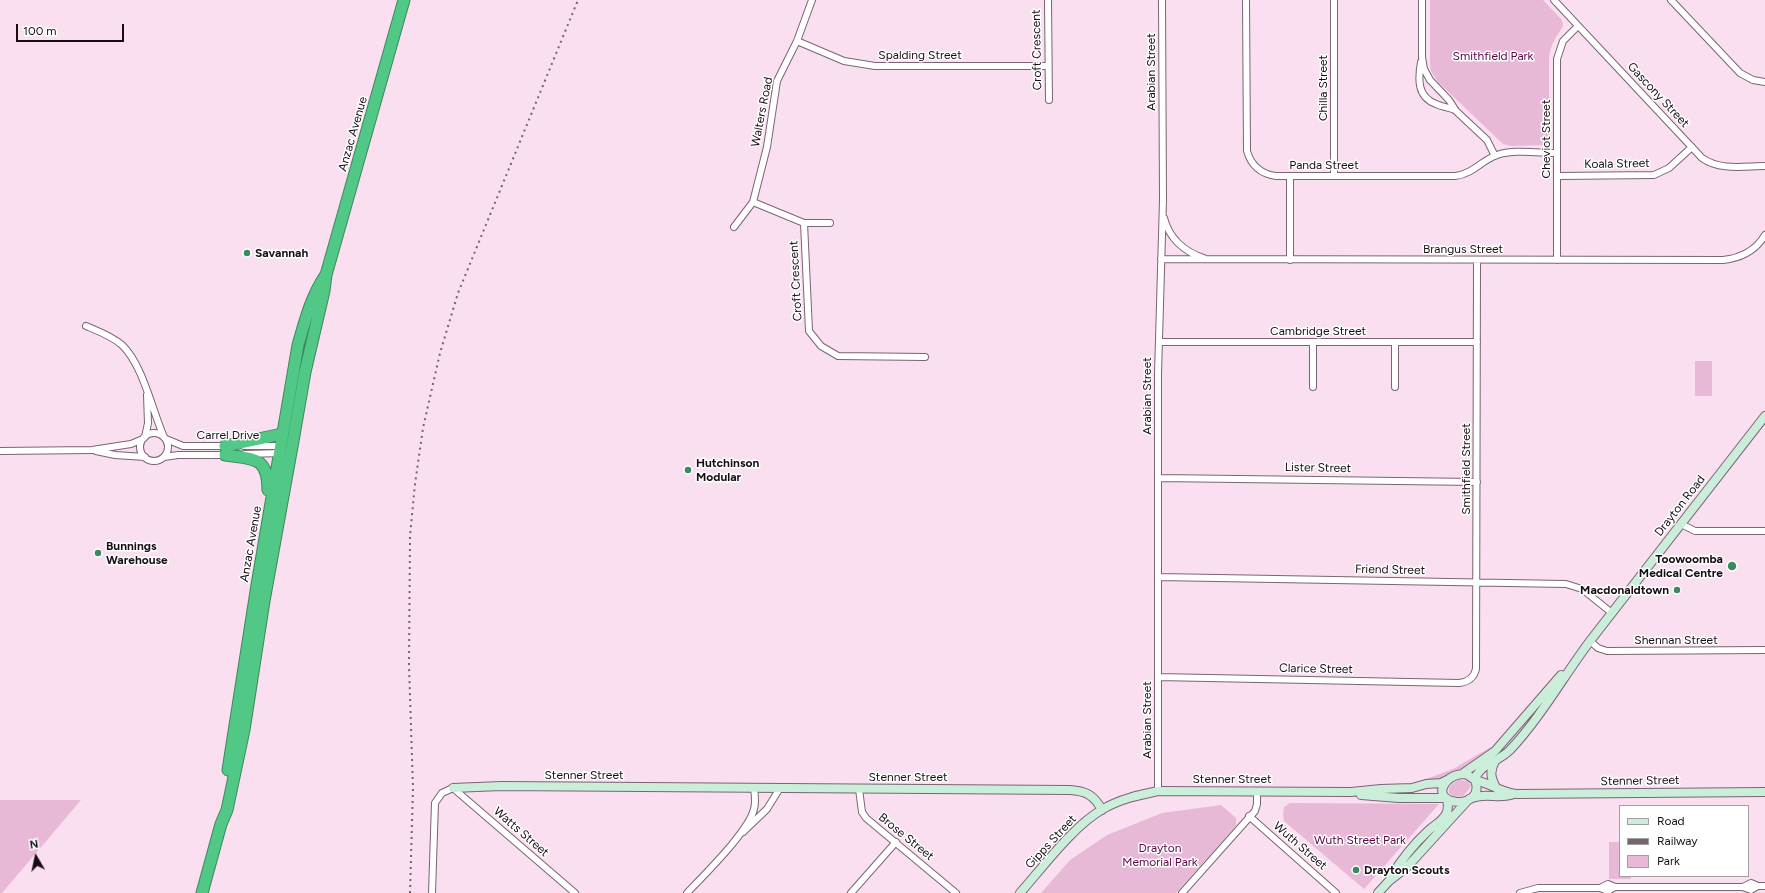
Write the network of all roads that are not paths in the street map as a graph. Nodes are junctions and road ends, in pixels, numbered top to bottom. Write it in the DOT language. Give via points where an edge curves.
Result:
graph roads {
  1 [pos="404,0"];
  2 [pos="812,0"];
  3 [pos="1048,0"];
  4 [pos="1162,0"];
  5 [pos="1246,0"];
  6 [pos="1334,0"];
  7 [pos="1422,0"];
  8 [pos="1554,0"];
  9 [pos="1671,0"];
  10 [pos="1578,26"];
  11 [pos="797,41"];
  12 [pos="1422,57"];
  13 [pos="1048,66"];
  14 [pos="1765,82"];
  15 [pos="1049,100"];
  16 [pos="1456,110"];
  17 [pos="1692,147"];
  18 [pos="1557,153"];
  19 [pos="1495,156"];
  20 [pos="1765,166"];
  21 [pos="1290,176"];
  22 [pos="1334,176"];
  23 [pos="1557,176"];
  24 [pos="753,202"];
  25 [pos="1162,213"];
  26 [pos="830,223"];
  27 [pos="804,224"];
  28 [pos="734,227"];
  29 [pos="1765,234"];
  30 [pos="1161,259"];
  31 [pos="1213,260"];
  32 [pos="1290,260"];
  33 [pos="1477,260"];
  34 [pos="1557,260"];
  35 [pos="326,275"];
  36 [pos="86,326"];
  37 [pos="1159,342"];
  38 [pos="1313,342"];
  39 [pos="1395,342"];
  40 [pos="1477,342"];
  41 [pos="925,357"];
  42 [pos="1313,387"];
  43 [pos="1395,387"];
  44 [pos="147,396"];
  45 [pos="1763,421"];
  46 [pos="282,434"];
  47 [pos="144,438"];
  48 [pos="165,438"];
  49 [pos="280,449"];
  50 [pos="292,449"];
  51 [pos="92,450"];
  52 [pos="225,450"];
  53 [pos="0,451"];
  54 [pos="144,457"];
  55 [pos="164,457"];
  56 [pos="1158,478"];
  57 [pos="1477,482"];
  58 [pos="270,512"];
  59 [pos="1681,524"];
  60 [pos="1765,530"];
  61 [pos="1158,578"];
  62 [pos="1476,583"];
  63 [pos="1612,613"];
  64 [pos="1590,641"];
  65 [pos="1765,650"];
  66 [pos="1569,668"];
  67 [pos="1158,677"];
  68 [pos="1472,678"];
  69 [pos="1495,762"];
  70 [pos="1462,774"];
  71 [pos="1448,779"];
  72 [pos="1475,779"];
  73 [pos="453,788"];
  74 [pos="754,788"];
  75 [pos="780,788"];
  76 [pos="858,789"];
  77 [pos="1497,789"];
  78 [pos="1158,791"];
  79 [pos="1257,792"];
  80 [pos="1351,792"];
  81 [pos="1765,792"];
  82 [pos="1516,794"];
  83 [pos="1446,799"];
  84 [pos="1469,799"];
  85 [pos="1102,810"];
  86 [pos="1249,816"];
  87 [pos="221,824"];
  88 [pos="740,835"];
  89 [pos="896,842"];
  90 [pos="1389,881"];
  91 [pos="1765,886"];
  92 [pos="202,893"];
  93 [pos="432,893"];
  94 [pos="575,893"];
  95 [pos="687,893"];
  96 [pos="852,893"];
  97 [pos="956,893"];
  98 [pos="1020,893"];
  99 [pos="1182,893"];
  100 [pos="1336,893"];
  101 [pos="1378,893"];
  102 [pos="1520,893"];
  1 -- 35 [label="highway, Anzac Avenue"];
  2 -- 11 [label="street, Walters Road"];
  3 -- 13 [label="street, Croft Crescent"];
  4 -- 25 [label="street, Arabian Street"];
  5 -- 21 [label="street, Panda Street" via="1247,151 1251,161 1262,172"];
  6 -- 22 [label="street, Chilla Street"];
  7 -- 12 [label="street"];
  8 -- 10 [label="street, Gascony Street"];
  9 -- 14 [label="street" via="1740,73 1753,80"];
  10 -- 17 [label="street, Gascony Street"];
  10 -- 18 [label="street, Cheviot Street" via="1565,38 1558,53"];
  11 -- 13 [label="street, Spalding Street" via="844,61 875,66"];
  11 -- 24 [label="street, Walters Road" via="777,81 767,147"];
  12 -- 16 [label="street" via="1427,75"];
  12 -- 16 [label="street" via="1419,83 1424,96 1436,104"];
  13 -- 15 [label="street, Croft Crescent"];
  16 -- 19 [label="street" via="1487,140"];
  17 -- 20 [label="street, Gascony Street" via="1706,161 1716,165"];
  17 -- 23 [label="street, Koala Street" via="1669,168 1654,175"];
  18 -- 19 [label="street, Panda Street" via="1506,153"];
  18 -- 23 [label="street, Cheviot Street"];
  19 -- 22 [label="street, Panda Street" via="1470,172 1455,176"];
  21 -- 22 [label="street, Panda Street"];
  21 -- 32 [label="street"];
  23 -- 34 [label="street, Cheviot Street"];
  24 -- 27 [label="street"];
  24 -- 28 [label="street, Walters Road"];
  25 -- 30 [label="street, Arabian Street"];
  25 -- 31 [label="street" via="1167,228 1181,246 1193,254"];
  26 -- 27 [label="street"];
  27 -- 41 [label="street, Croft Crescent" via="809,331 821,346 838,356"];
  29 -- 34 [label="street, Brangus Street" via="1759,243 1743,255 1723,260"];
  30 -- 31 [label="street, Brangus Street"];
  30 -- 37 [label="street, Arabian Street"];
  31 -- 32 [label="street, Brangus Street"];
  32 -- 33 [label="street, Brangus Street"];
  33 -- 34 [label="street, Brangus Street"];
  33 -- 40 [label="street, Smithfield Street"];
  35 -- 46 [label="highway, Anzac Avenue" via="316,289 298,345"];
  35 -- 50 [label="highway, Anzac Avenue" via="305,372"];
  36 -- 44 [label="street" via="121,344 138,370"];
  37 -- 38 [label="street, Cambridge Street"];
  37 -- 56 [label="street, Arabian Street"];
  38 -- 39 [label="street, Cambridge Street"];
  38 -- 42 [label="street"];
  39 -- 40 [label="street, Cambridge Street"];
  39 -- 43 [label="street"];
  40 -- 57 [label="street, Smithfield Street"];
  44 -- 47 [label="street" via="148,423"];
  44 -- 48 [label="street"];
  45 -- 59 [label="main road, Drayton Road"];
  46 -- 49 [label="highway, Anzac Avenue"];
  46 -- 52 [label="highway"];
  47 -- 48 [label="street" via="154,433"];
  47 -- 51 [label="street" via="131,444"];
  47 -- 54 [label="street" via="140,448"];
  48 -- 52 [label="street, Carrel Drive" via="183,446"];
  48 -- 55 [label="street" via="168,448"];
  49 -- 50 [label="street, Carrel Drive"];
  49 -- 52 [label="street, Carrel Drive"];
  49 -- 58 [label="highway, Anzac Avenue"];
  50 -- 87 [label="highway, Anzac Avenue" via="264,601 244,730 227,810"];
  51 -- 53 [label="street"];
  51 -- 54 [label="street"];
  52 -- 55 [label="street, Carrel Drive"];
  52 -- 58 [label="highway" via="257,461 265,468 268,476"];
  54 -- 55 [label="street" via="154,461"];
  56 -- 57 [label="street, Lister Street"];
  56 -- 61 [label="street, Arabian Street"];
  57 -- 62 [label="street, Smithfield Street"];
  58 -- 87 [label="highway, Anzac Avenue"];
  59 -- 60 [label="street" via="1698,531"];
  59 -- 63 [label="main road, Drayton Road"];
  61 -- 62 [label="street, Friend Street"];
  61 -- 67 [label="street, Arabian Street"];
  62 -- 63 [label="street, Friend Street" via="1571,585 1582,589"];
  62 -- 68 [label="street, Smithfield Street" via="1476,669"];
  63 -- 64 [label="main road, Drayton Road"];
  64 -- 65 [label="street, Shennan Street" via="1607,651"];
  64 -- 66 [label="main road, Drayton Road"];
  66 -- 69 [label="main road, Drayton Road" via="1551,698 1514,745"];
  66 -- 70 [label="main road, Drayton Road" via="1495,751"];
  67 -- 68 [label="street, Clarice Street" via="1459,683"];
  67 -- 78 [label="street, Arabian Street"];
  69 -- 72 [label="main road, Drayton Road" via="1485,767"];
  69 -- 77 [label="main road" via="1491,773"];
  70 -- 71 [label="main road"];
  70 -- 72 [label="main road"];
  71 -- 80 [label="main road, Stenner Street" via="1441,783 1412,788"];
  71 -- 83 [label="main road" via="1443,787"];
  72 -- 77 [label="main road, Stenner Street"];
  72 -- 84 [label="main road" via="1476,790"];
  73 -- 74 [label="main road, Stenner Street"];
  73 -- 93 [label="street" via="442,793 435,803"];
  73 -- 94 [label="street, Watts Street"];
  74 -- 75 [label="main road, Stenner Street"];
  74 -- 88 [label="street" via="754,810"];
  75 -- 76 [label="main road, Stenner Street"];
  75 -- 88 [label="street" via="774,801"];
  76 -- 85 [label="main road, Stenner Street" via="1077,791 1091,795"];
  76 -- 89 [label="street, Brose Street" via="862,812 866,818"];
  77 -- 82 [label="main road, Stenner Street"];
  78 -- 79 [label="main road, Stenner Street"];
  78 -- 85 [label="main road, Stenner Street" via="1127,798"];
  79 -- 80 [label="main road, Stenner Street"];
  79 -- 86 [label="street" via="1255,811"];
  80 -- 83 [label="main road, Stenner Street" via="1399,798"];
  81 -- 82 [label="main road, Stenner Street"];
  82 -- 84 [label="main road, Stenner Street" via="1482,795"];
  83 -- 84 [label="main road" via="1457,803"];
  83 -- 90 [label="main road" via="1448,809 1444,817 1428,830 1399,863"];
  84 -- 90 [label="main road" via="1407,867"];
  85 -- 98 [label="main road, Gipps Street" via="1077,830"];
  86 -- 99 [label="street"];
  86 -- 100 [label="street, Wuth Street"];
  87 -- 92 [label="highway, Anzac Avenue"];
  88 -- 95 [label="street"];
  89 -- 96 [label="street"];
  89 -- 97 [label="street, Brose Street"];
  90 -- 101 [label="main road"];
  91 -- 102 [label="street" via="1751,890 1743,887 1615,887 1608,891 1600,888 1538,888"];
}
